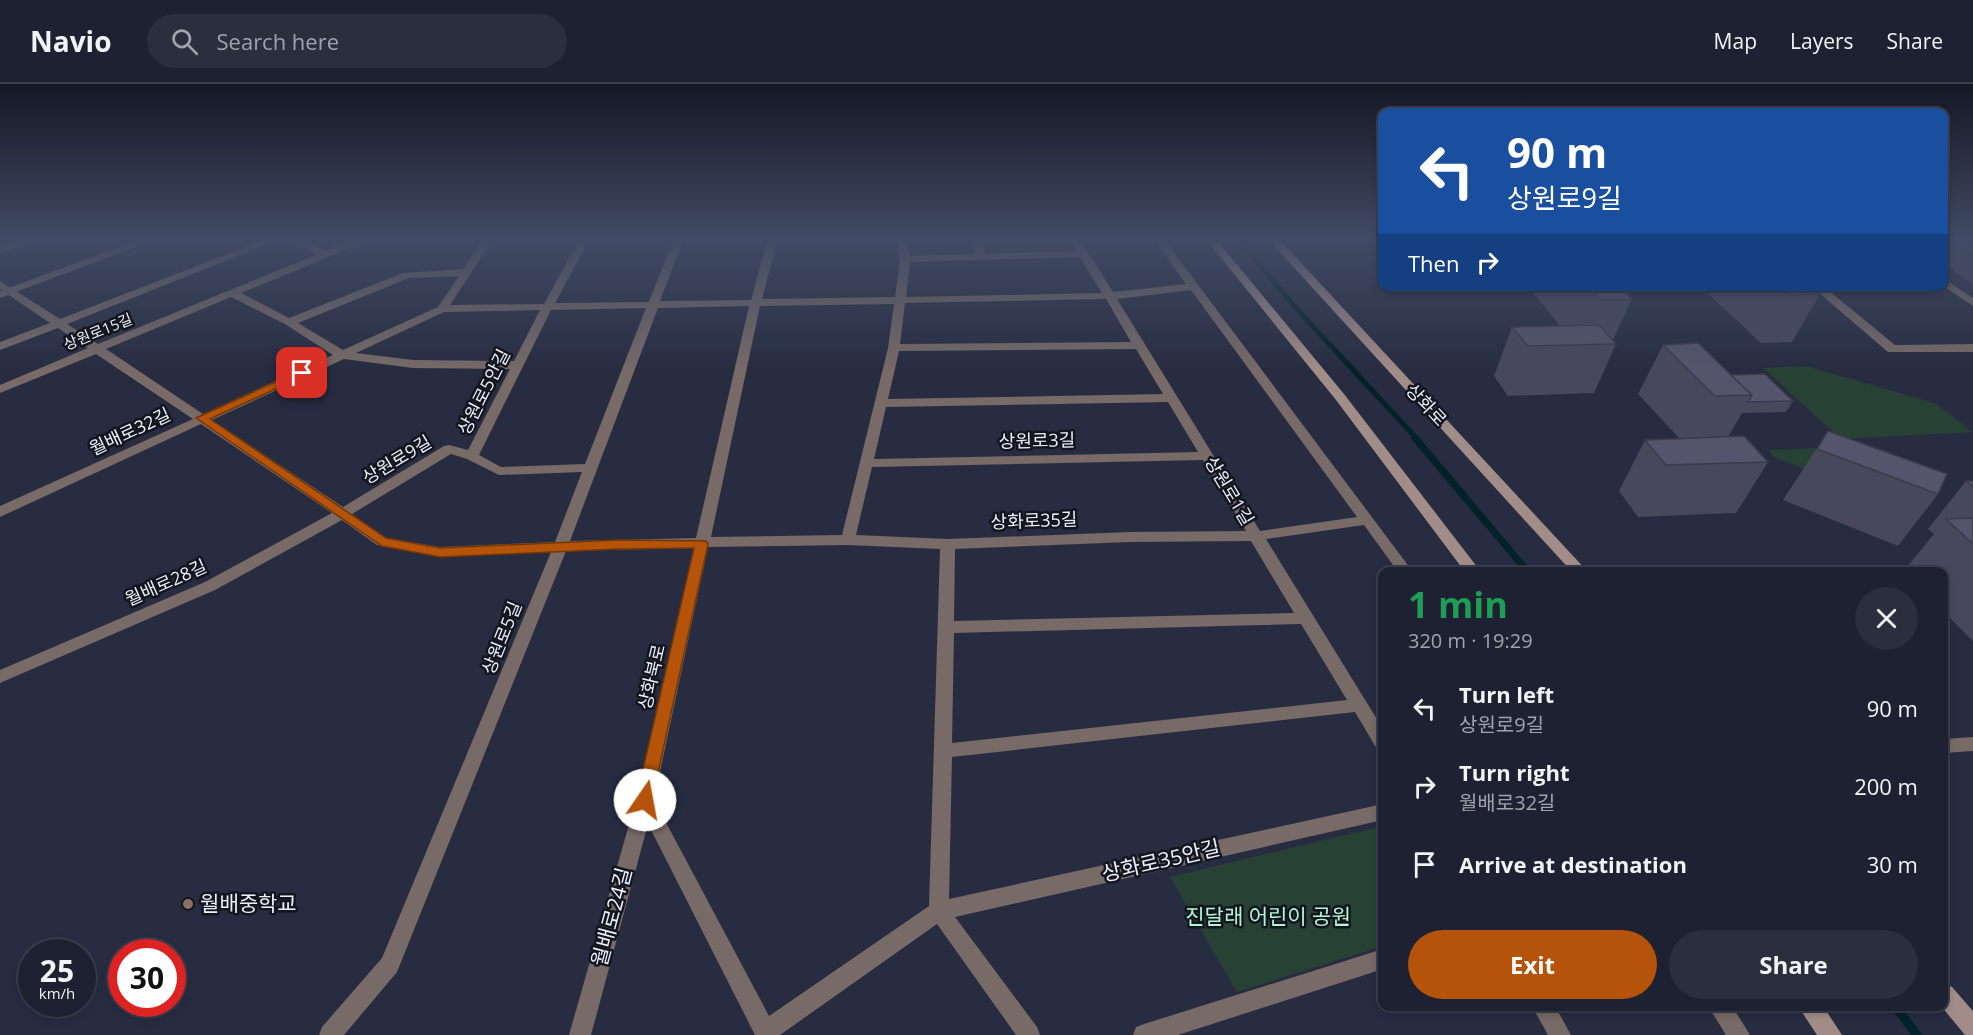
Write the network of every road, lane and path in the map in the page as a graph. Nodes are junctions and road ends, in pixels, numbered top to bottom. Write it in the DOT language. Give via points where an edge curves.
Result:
graph roads {
  1 [pos="26,282"];
  2 [pos="166,282"];
  3 [pos="260,282"];
  4 [pos="386,282"];
  5 [pos="460,282"];
  6 [pos="561,282"];
  7 [pos="661,282"];
  8 [pos="761,282"];
  9 [pos="902,282"];
  10 [pos="1102,282"];
  11 [pos="1191,282"];
  12 [pos="1247,282"];
  13 [pos="1313,282"];
  14 [pos="1948,285"];
  15 [pos="1194,286"];
  16 [pos="4,290"];
  17 [pos="1822,291"];
  18 [pos="233,294"];
  19 [pos="1110,296"];
  20 [pos="900,302"];
  21 [pos="1973,303"];
  22 [pos="755,304"];
  23 [pos="651,307"];
  24 [pos="547,308"];
  25 [pos="442,309"];
  26 [pos="289,322"];
  27 [pos="60,324"];
  28 [pos="1140,345"];
  29 [pos="0,346"];
  30 [pos="894,348"];
  31 [pos="1973,348"];
  32 [pos="99,350"];
  33 [pos="342,355"];
  34 [pos="518,365"];
  35 [pos="0,389"];
  36 [pos="1172,398"];
  37 [pos="881,403"];
  38 [pos="202,418"];
  39 [pos="472,456"];
  40 [pos="1207,456"];
  41 [pos="867,463"];
  42 [pos="590,468"];
  43 [pos="0,512"];
  44 [pos="343,513"];
  45 [pos="1367,519"];
  46 [pos="1256,536"];
  47 [pos="848,540"];
  48 [pos="702,544"];
  49 [pos="948,544"];
  50 [pos="560,547"];
  51 [pos="1402,567"];
  52 [pos="1470,567"];
  53 [pos="1576,567"];
  54 [pos="1306,618"];
  55 [pos="948,627"];
  56 [pos="0,677"];
  57 [pos="1359,705"];
  58 [pos="1378,736"];
  59 [pos="1973,744"];
  60 [pos="1948,746"];
  61 [pos="944,751"];
  62 [pos="645,800"];
  63 [pos="1378,813"];
  64 [pos="939,911"];
  65 [pos="1378,961"];
  66 [pos="1948,999"];
  67 [pos="1546,1011"];
  68 [pos="1722,1011"];
  69 [pos="1813,1011"];
  70 [pos="1973,1028"];
  71 [pos="766,1034"];
  72 [pos="330,1035"];
  73 [pos="580,1035"];
  74 [pos="1029,1035"];
  75 [pos="1144,1035"];
  76 [pos="1560,1035"];
  77 [pos="1739,1035"];
  78 [pos="1831,1035"];
  1 -- 16 [label="street"];
  2 -- 27 [label="street"];
  3 -- 18 [label="street, 상원로15길"];
  4 -- 26 [label="street"];
  5 -- 25 [label="street"];
  6 -- 24 [label="street, 상원로5안길"];
  7 -- 23 [label="street, 상원로5길"];
  8 -- 22 [label="street, 상화북로"];
  9 -- 20 [label="street"];
  10 -- 19 [label="street, 상원로1길"];
  11 -- 15 [label="street"];
  12 -- 52 [label="main road" via="1341,397"];
  13 -- 53 [label="main road, 상화로"];
  14 -- 21 [label="street"];
  15 -- 19 [label="street"];
  15 -- 45 [label="street"];
  16 -- 27 [label="street"];
  17 -- 31 [label="street" via="1892,349"];
  18 -- 26 [label="street"];
  18 -- 32 [label="street, 상원로15길"];
  19 -- 20 [label="street"];
  19 -- 28 [label="street, 상원로1길"];
  20 -- 22 [label="street"];
  20 -- 30 [label="street"];
  22 -- 23 [label="street"];
  22 -- 48 [label="street, 상화북로"];
  23 -- 24 [label="street"];
  23 -- 42 [label="street, 상원로5길"];
  24 -- 25 [label="street"];
  24 -- 34 [label="street, 상원로5안길"];
  25 -- 33 [label="street, 월배로32길"];
  26 -- 33 [label="street"];
  27 -- 29 [label="street"];
  27 -- 32 [label="street"];
  28 -- 30 [label="street"];
  28 -- 36 [label="street, 상원로1길"];
  30 -- 37 [label="street"];
  32 -- 35 [label="street, 상원로15길"];
  32 -- 38 [label="street"];
  33 -- 34 [label="street" via="413,364"];
  33 -- 38 [label="street, 월배로32길"];
  34 -- 39 [label="street, 상원로5안길"];
  36 -- 37 [label="street"];
  36 -- 40 [label="street, 상원로1길"];
  37 -- 41 [label="street"];
  38 -- 43 [label="street, 월배로32길"];
  38 -- 44 [label="street"];
  39 -- 42 [label="street, 상원로5안길" via="499,471"];
  39 -- 44 [label="street, 상원로9길" via="449,449"];
  40 -- 41 [label="street, 상원로3길"];
  40 -- 46 [label="street, 상원로1길"];
  41 -- 47 [label="street"];
  42 -- 50 [label="street, 상원로5길"];
  44 -- 50 [label="street" via="382,542 440,552"];
  44 -- 56 [label="street, 월배로28길" via="210,586"];
  45 -- 46 [label="street, 상화로35길"];
  45 -- 51 [label="street"];
  46 -- 49 [label="street, 상화로35길"];
  46 -- 54 [label="street, 상원로1길"];
  47 -- 48 [label="street, 상화로35길"];
  47 -- 49 [label="street, 상화로35길"];
  48 -- 50 [label="street"];
  48 -- 62 [label="street, 상화북로"];
  49 -- 55 [label="street"];
  50 -- 72 [label="street, 상원로5길" via="390,965"];
  54 -- 55 [label="street"];
  54 -- 57 [label="street, 상원로1길"];
  55 -- 61 [label="street"];
  57 -- 58 [label="street, 상원로1길"];
  57 -- 61 [label="street"];
  59 -- 60 [label="street"];
  61 -- 64 [label="street"];
  62 -- 71 [label="street"];
  62 -- 73 [label="street, 월배로24길"];
  63 -- 64 [label="street, 상화로35안길"];
  64 -- 71 [label="street"];
  64 -- 74 [label="street"];
  65 -- 75 [label="street"];
  66 -- 70 [label="main road"];
  67 -- 76 [label="street"];
  68 -- 77 [label="street"];
  69 -- 78 [label="main road"];
}
